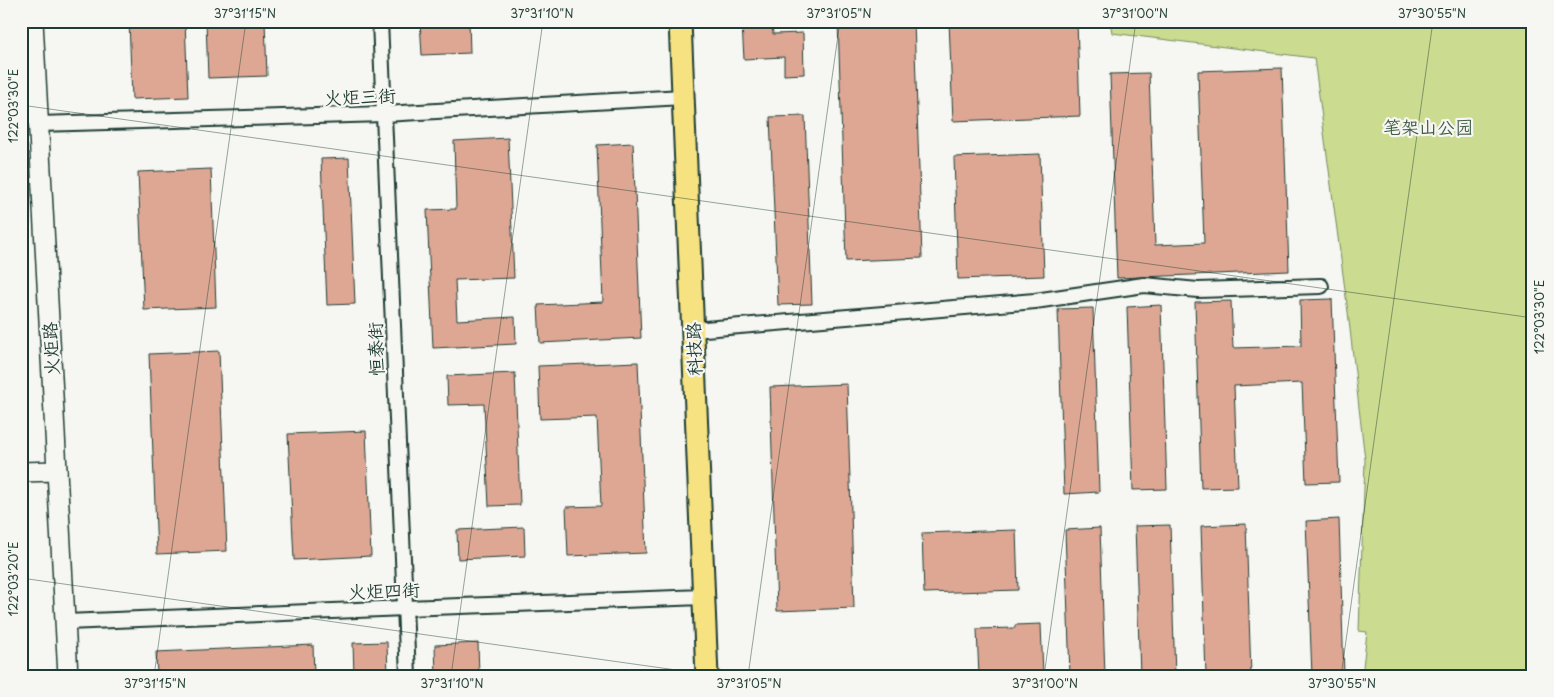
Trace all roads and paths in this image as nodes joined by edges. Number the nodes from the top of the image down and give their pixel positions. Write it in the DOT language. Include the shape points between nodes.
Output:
graph roads {
  1 [pos="33,21"];
  2 [pos="380,21"];
  3 [pos="680,21"];
  4 [pos="683,97"];
  5 [pos="384,114"];
  6 [pos="38,124"];
  7 [pos="1321,286"];
  8 [pos="693,330"];
  9 [pos="57,471"];
  10 [pos="21,472"];
  11 [pos="704,597"];
  12 [pos="405,608"];
  13 [pos="66,622"];
  14 [pos="68,676"];
  15 [pos="408,676"];
  16 [pos="707,676"];
  1 -- 6 [label="main road, 火炬路"];
  2 -- 5 [label="street, 恒泰街"];
  3 -- 4 [label="main road, 科技路"];
  4 -- 5 [label="street, 火炬三街"];
  4 -- 8 [label="main road, 科技路"];
  5 -- 6 [label="street, 火炬三街"];
  5 -- 12 [label="street, 恒泰街"];
  6 -- 9 [label="main road, 火炬路"];
  7 -- 8 [label="street" via="1198,290 1144,285 1035,301"];
  8 -- 11 [label="main road, 科技路"];
  9 -- 10 [label="main road"];
  9 -- 13 [label="main road, 火炬路"];
  11 -- 12 [label="street, 火炬四街"];
  11 -- 16 [label="main road, 科技路"];
  12 -- 13 [label="street, 火炬四街"];
  12 -- 15 [label="street, 恒泰街"];
  13 -- 14 [label="main road, 火炬路"];
}
